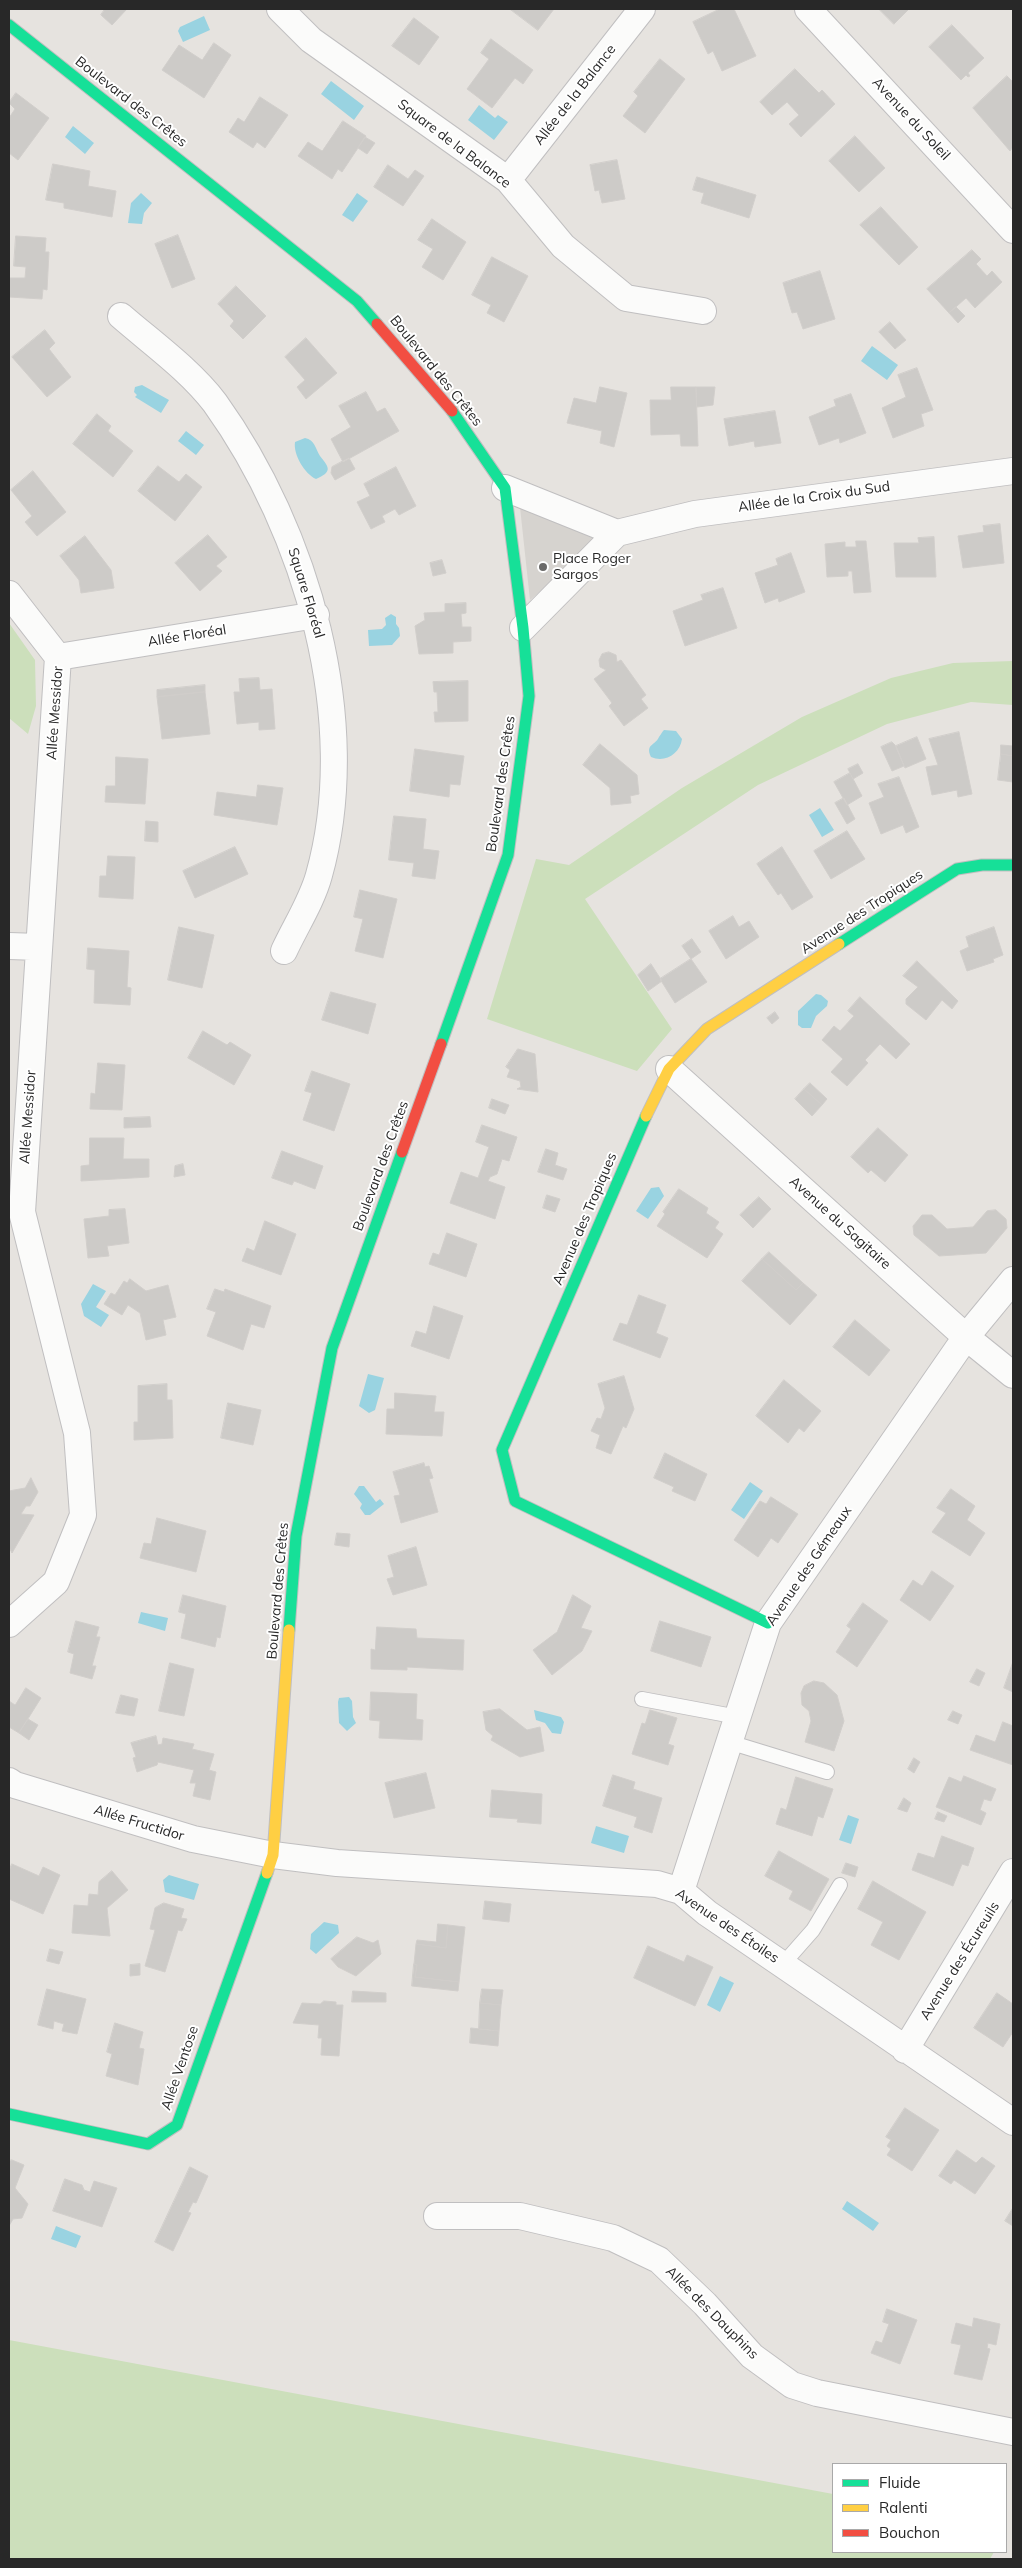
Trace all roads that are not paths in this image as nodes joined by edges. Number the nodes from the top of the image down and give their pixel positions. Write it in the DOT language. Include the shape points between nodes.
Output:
graph roads {
  1 [pos="280,9"];
  2 [pos="642,9"];
  3 [pos="808,9"];
  4 [pos="9,25"];
  5 [pos="508,180"];
  6 [pos="1013,230"];
  7 [pos="703,311"];
  8 [pos="121,316"];
  9 [pos="1013,471"];
  10 [pos="505,488"];
  11 [pos="617,533"];
  12 [pos="9,594"];
  13 [pos="316,615"];
  14 [pos="523,628"];
  15 [pos="58,657"];
  16 [pos="1013,865"];
  17 [pos="9,946"];
  18 [pos="39,947"];
  19 [pos="284,950"];
  20 [pos="670,1069"];
  21 [pos="15,1215"];
  22 [pos="1013,1280"];
  23 [pos="966,1337"];
  24 [pos="1013,1375"];
  25 [pos="768,1623"];
  26 [pos="9,1624"];
  27 [pos="642,1699"];
  28 [pos="738,1717"];
  29 [pos="730,1742"];
  30 [pos="827,1772"];
  31 [pos="9,1781"];
  32 [pos="273,1855"];
  33 [pos="1013,1872"];
  34 [pos="840,1885"];
  35 [pos="681,1891"];
  36 [pos="783,1964"];
  37 [pos="905,2050"];
  38 [pos="9,2114"];
  39 [pos="1013,2122"];
  40 [pos="437,2216"];
  41 [pos="1013,2432"];
  1 -- 5 [label="street, Square de la Balance" via="311,40"];
  2 -- 5 [label="street, Allée de la Balance"];
  3 -- 6 [label="street, Avenue du Soleil"];
  4 -- 10 [label="street, Boulevard des Crêtes" via="357,301 457,416"];
  5 -- 7 [label="street, Square de la Balance" via="563,246 626,298"];
  8 -- 13 [label="street, Square Floréal" via="184,370 214,402 257,472 291,544"];
  9 -- 11 [label="street, Allée de la Croix du Sud" via="695,514"];
  10 -- 11 [label="street"];
  10 -- 14 [label="street, Boulevard des Crêtes"];
  11 -- 14 [label="street"];
  12 -- 15 [label="street, Allée Messidor"];
  13 -- 15 [label="street, Allée Floréal"];
  13 -- 19 [label="street, Square Floréal" via="328,675 333,758 332,819 319,877"];
  14 -- 32 [label="street, Boulevard des Crêtes" via="529,696 508,855 332,1348 296,1536"];
  15 -- 18 [label="street, Allée Messidor"];
  16 -- 20 [label="street, Avenue des Tropiques" via="957,869 708,1029"];
  17 -- 18 [label="street"];
  18 -- 21 [label="street, Allée Messidor"];
  20 -- 23 [label="street, Avenue du Sagitaire"];
  20 -- 25 [label="street, Avenue des Tropiques" via="646,1117 502,1450 515,1501"];
  21 -- 26 [label="street, Allée Messidor" via="78,1433 83,1515 56,1582"];
  22 -- 23 [label="street, Avenue des Gémeaux"];
  23 -- 24 [label="street, Avenue du Sagitaire"];
  23 -- 25 [label="street, Avenue des Gémeaux"];
  25 -- 28 [label="street, Avenue des Gémeaux"];
  27 -- 28 [label="lane"];
  28 -- 29 [label="street, Avenue des Gémeaux"];
  29 -- 30 [label="lane"];
  29 -- 35 [label="street, Avenue des Gémeaux"];
  31 -- 32 [label="street, Allée Fructidor" via="193,1839"];
  32 -- 35 [label="street, Avenue des Étoiles" via="347,1864 657,1884"];
  32 -- 38 [label="street, Allée Ventose" via="176,2125 148,2144"];
  33 -- 37 [label="street, Avenue des Écureuils"];
  34 -- 36 [label="lane" via="813,1930"];
  35 -- 36 [label="street, Avenue des Étoiles" via="707,1913"];
  36 -- 37 [label="street, Avenue des Étoiles"];
  37 -- 39 [label="street, Avenue des Étoiles"];
  40 -- 41 [label="street, Allée des Dauphins" via="520,2216 613,2238 659,2260 752,2356 792,2385 827,2395"];
}
